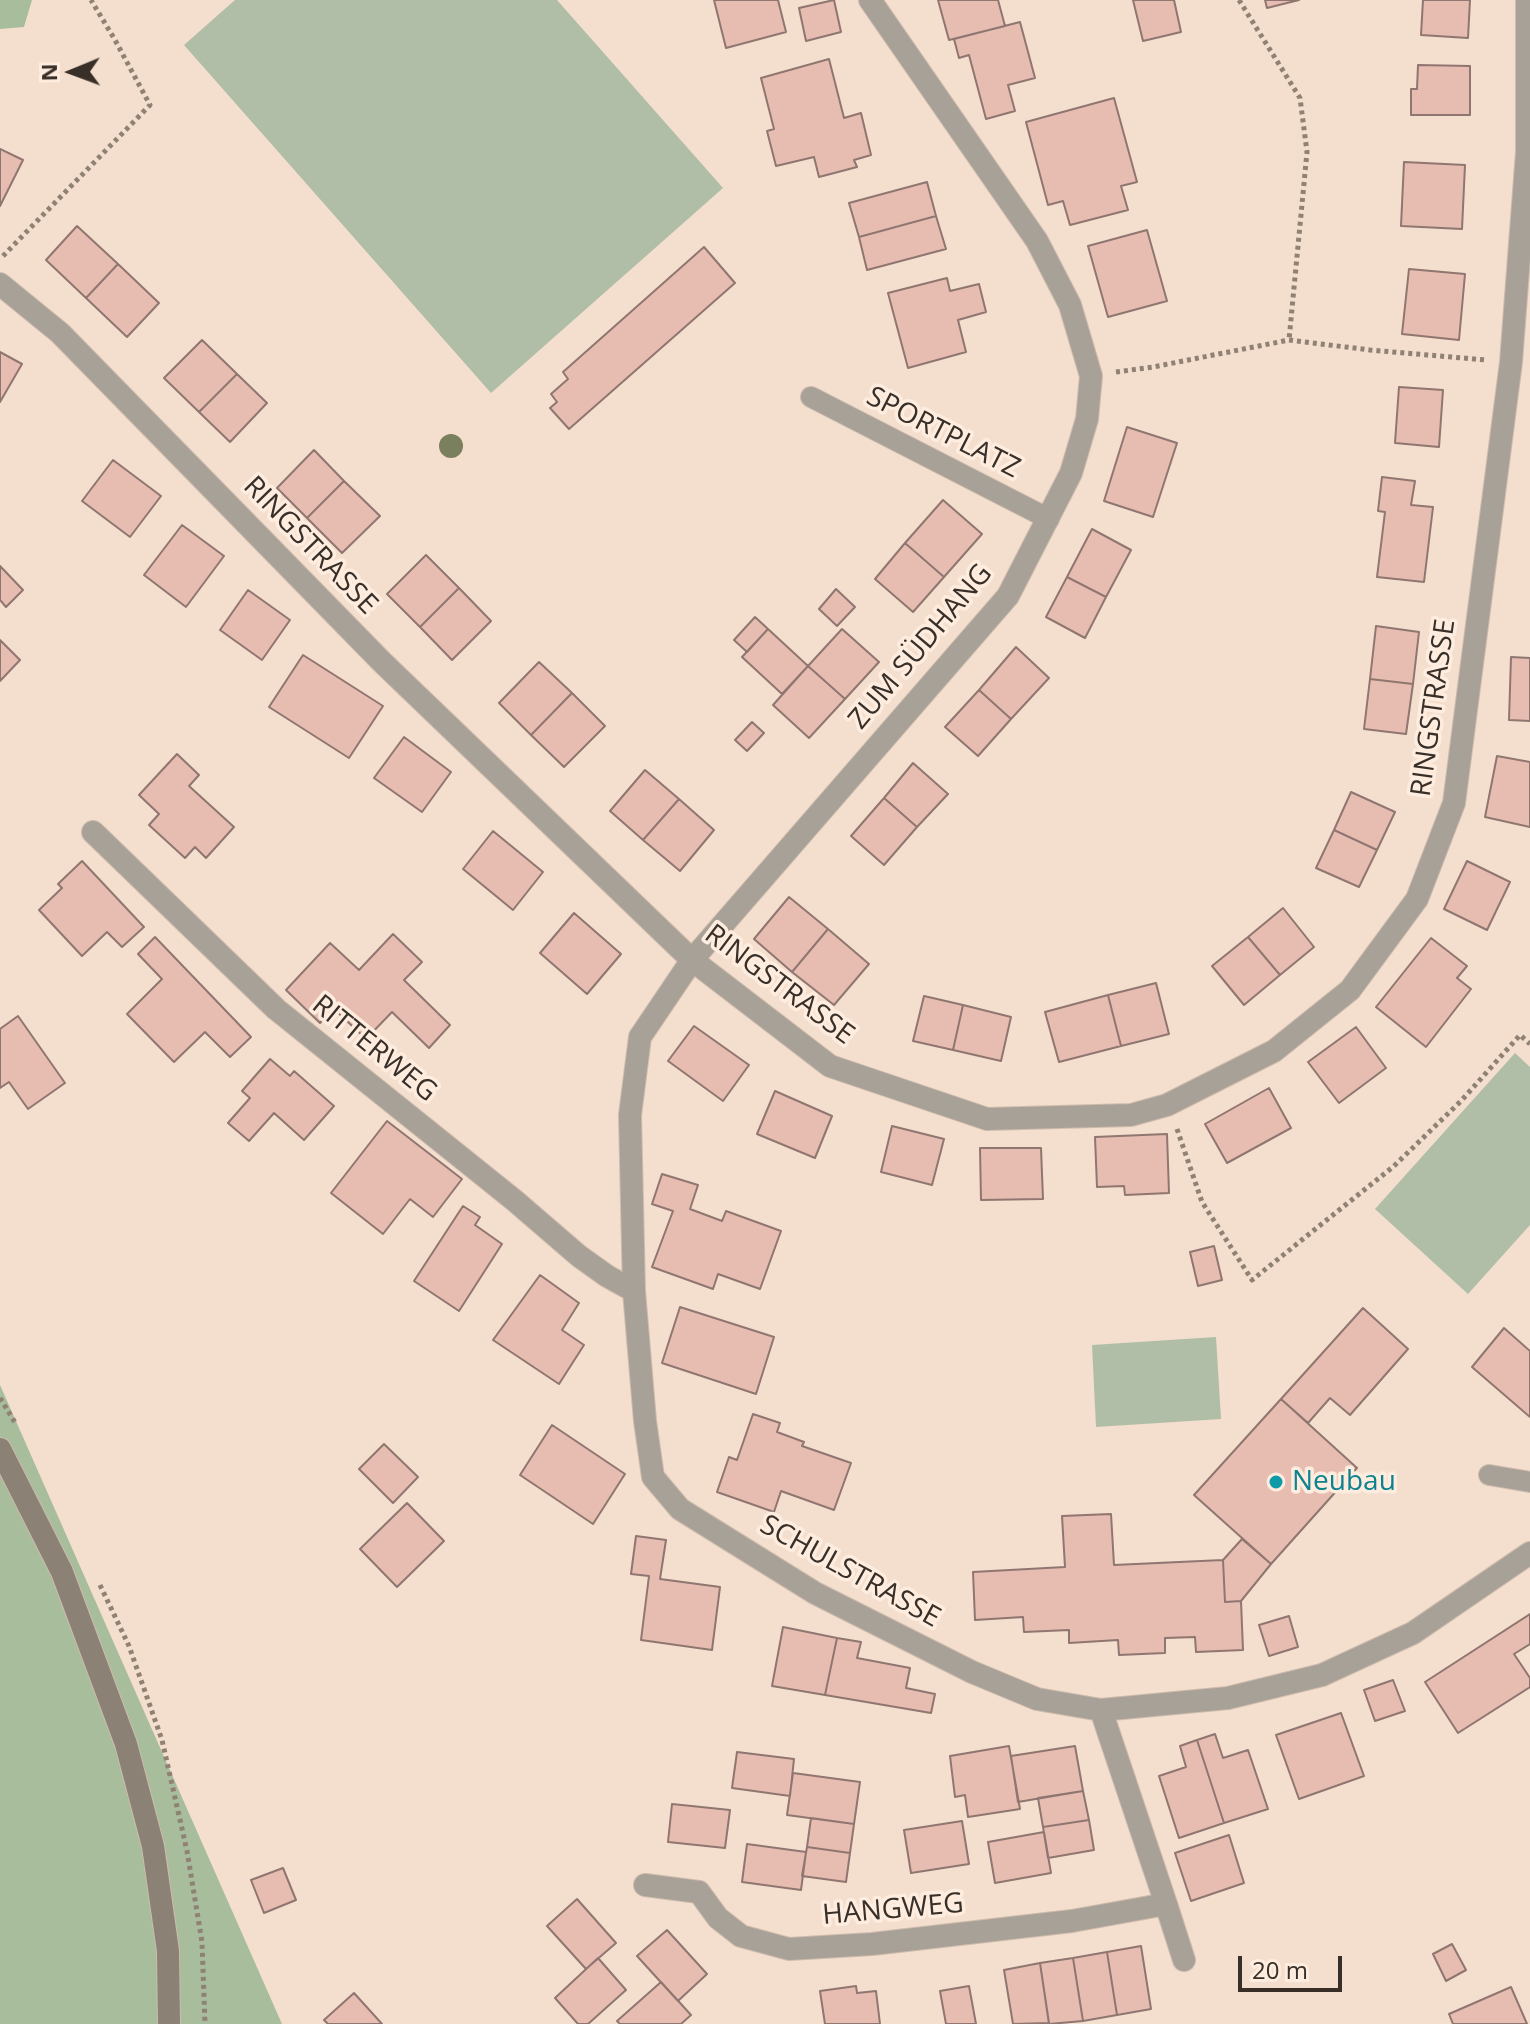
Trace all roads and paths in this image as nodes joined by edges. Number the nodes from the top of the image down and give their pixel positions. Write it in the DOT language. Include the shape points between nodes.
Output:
graph roads {
  1 [pos="91,0"];
  2 [pos="870,0"];
  3 [pos="1239,0"];
  4 [pos="1527,0"];
  5 [pos="0,259"];
  6 [pos="0,284"];
  7 [pos="1289,340"];
  8 [pos="1454,357"];
  9 [pos="1091,376"];
  10 [pos="811,397"];
  11 [pos="1049,519"];
  12 [pos="93,832"];
  13 [pos="692,960"];
  14 [pos="1530,1044"];
  15 [pos="1167,1105"];
  16 [pos="634,1291"];
  17 [pos="0,1449"];
  18 [pos="1489,1475"];
  19 [pos="1530,1482"];
  20 [pos="1530,1553"];
  21 [pos="1101,1710"];
  22 [pos="645,1885"];
  23 [pos="1166,1904"];
  24 [pos="1184,1960"];
  25 [pos="169,2024"];
  1 -- 5 [label="path" via="150,105"];
  2 -- 9 [label="street, ZUM SÜDHANG" via="1037,241 1070,305"];
  3 -- 7 [label="path" via="1300,98 1307,152"];
  4 -- 15 [label="street, RINGSTRASSE" via="1527,152 1511,362 1454,803 1417,899 1350,990 1274,1051"];
  6 -- 13 [label="street, RINGSTRASSE" via="60,333 382,662"];
  7 -- 8 [label="path"];
  7 -- 9 [label="path"];
  9 -- 11 [label="street, ZUM SÜDHANG" via="1087,419 1071,473"];
  10 -- 11 [label="lane, SPORTPLATZ"];
  11 -- 13 [label="street, ZUM SÜDHANG" via="1008,596"];
  12 -- 16 [label="street, RITTERWEG" via="276,1009 579,1256"];
  13 -- 15 [label="street, RINGSTRASSE" via="830,1066 987,1119 1131,1115"];
  13 -- 16 [label="street, SCHULSTRASSE" via="640,1037 630,1115"];
  14 -- 15 [label="path" via="1520,1035 1394,1166 1252,1280 1202,1202"];
  16 -- 21 [label="street, SCHULSTRASSE" via="653,1477 680,1509 815,1593 972,1672 1037,1699"];
  17 -- 25 [label="main road" via="62,1572 126,1744 153,1846 168,1951"];
  18 -- 19 [label="lane"];
  20 -- 21 [label="street, SCHULSTRASSE" via="1413,1633 1322,1675 1228,1698"];
  21 -- 23 [label="street"];
  22 -- 23 [label="street, HANGWEG" via="699,1892 718,1918 741,1936 789,1949 1072,1921"];
  23 -- 24 [label="street"];
}
